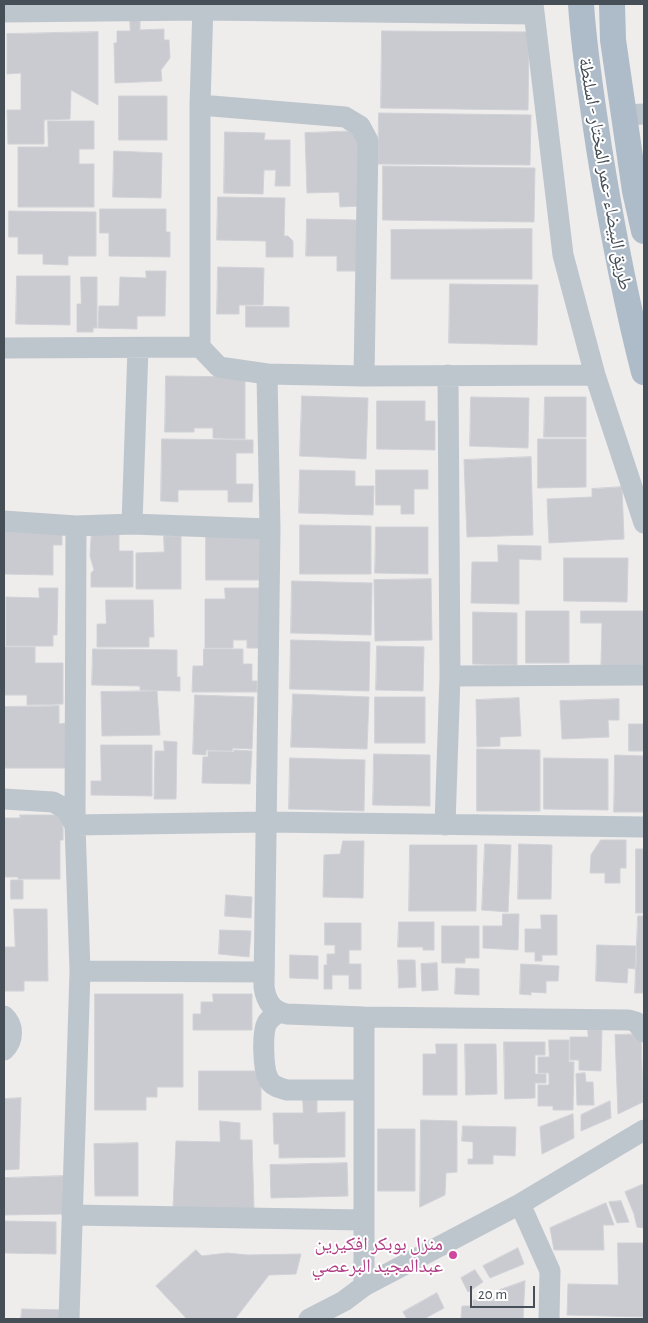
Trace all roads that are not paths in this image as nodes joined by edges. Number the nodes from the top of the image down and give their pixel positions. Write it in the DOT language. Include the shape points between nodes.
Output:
graph roads {
  1 [pos="580,4"];
  2 [pos="612,4"];
  3 [pos="203,7"];
  4 [pos="57,8"];
  5 [pos="393,8"];
  6 [pos="533,9"];
  7 [pos="4,12"];
  8 [pos="200,104"];
  9 [pos="634,114"];
  10 [pos="644,231"];
  11 [pos="200,347"];
  12 [pos="4,348"];
  13 [pos="138,348"];
  14 [pos="644,372"];
  15 [pos="267,374"];
  16 [pos="448,375"];
  17 [pos="595,375"];
  18 [pos="364,376"];
  19 [pos="4,521"];
  20 [pos="644,523"];
  21 [pos="132,524"];
  22 [pos="76,526"];
  23 [pos="270,529"];
  24 [pos="644,675"];
  25 [pos="450,676"];
  26 [pos="4,799"];
  27 [pos="267,822"];
  28 [pos="75,825"];
  29 [pos="445,825"];
  30 [pos="644,827"];
  31 [pos="80,971"];
  32 [pos="264,972"];
  33 [pos="279,1012"];
  34 [pos="4,1016"];
  35 [pos="364,1017"];
  36 [pos="644,1032"];
  37 [pos="4,1050"];
  38 [pos="364,1090"];
  39 [pos="644,1130"];
  40 [pos="520,1204"];
  41 [pos="72,1215"];
  42 [pos="364,1220"];
  43 [pos="364,1286"];
  44 [pos="69,1319"];
  45 [pos="309,1319"];
  46 [pos="549,1319"];
  1 -- 14 [label="main road, طريق البيضاء -عمر المختار - اسلنطة" via="584,52 608,204"];
  2 -- 9 [label="main road, طريق البيضاء -عمر المختار - اسلنطة" via="613,40"];
  3 -- 4 [label="street"];
  3 -- 5 [label="street"];
  3 -- 8 [label="street"];
  4 -- 7 [label="street"];
  5 -- 6 [label="street"];
  6 -- 17 [label="street" via="563,255"];
  8 -- 11 [label="street"];
  8 -- 18 [label="street" via="345,117 360,126 368,141"];
  9 -- 10 [label="main road, طريق البيضاء -عمر المختار - اسلنطة" via="635,191"];
  11 -- 13 [label="street"];
  11 -- 15 [label="street" via="219,367"];
  12 -- 13 [label="street"];
  13 -- 21 [label="street"];
  15 -- 18 [label="street"];
  15 -- 23 [label="street"];
  16 -- 17 [label="street"];
  16 -- 18 [label="street"];
  16 -- 25 [label="street"];
  17 -- 20 [label="street"];
  19 -- 22 [label="street"];
  21 -- 22 [label="street"];
  21 -- 23 [label="street"];
  22 -- 28 [label="street"];
  23 -- 27 [label="street"];
  24 -- 25 [label="street"];
  25 -- 29 [label="street"];
  26 -- 28 [label="street" via="53,802 66,809"];
  27 -- 28 [label="street"];
  27 -- 29 [label="street"];
  27 -- 32 [label="street"];
  28 -- 31 [label="street"];
  29 -- 30 [label="street"];
  31 -- 32 [label="street"];
  31 -- 41 [label="street"];
  32 -- 33 [label="street" via="265,994"];
  33 -- 35 [label="street"];
  33 -- 38 [label="street" via="267,1023 265,1030 266,1071 272,1084 287,1090"];
  34 -- 37 [label="street" via="12,1033"];
  35 -- 36 [label="street" via="629,1020 636,1022"];
  35 -- 38 [label="street"];
  38 -- 42 [label="street"];
  39 -- 40 [label="street"];
  40 -- 43 [label="street"];
  40 -- 46 [label="street" via="550,1271"];
  41 -- 42 [label="street"];
  41 -- 44 [label="street"];
  42 -- 43 [label="street"];
  43 -- 45 [label="street"];
}
